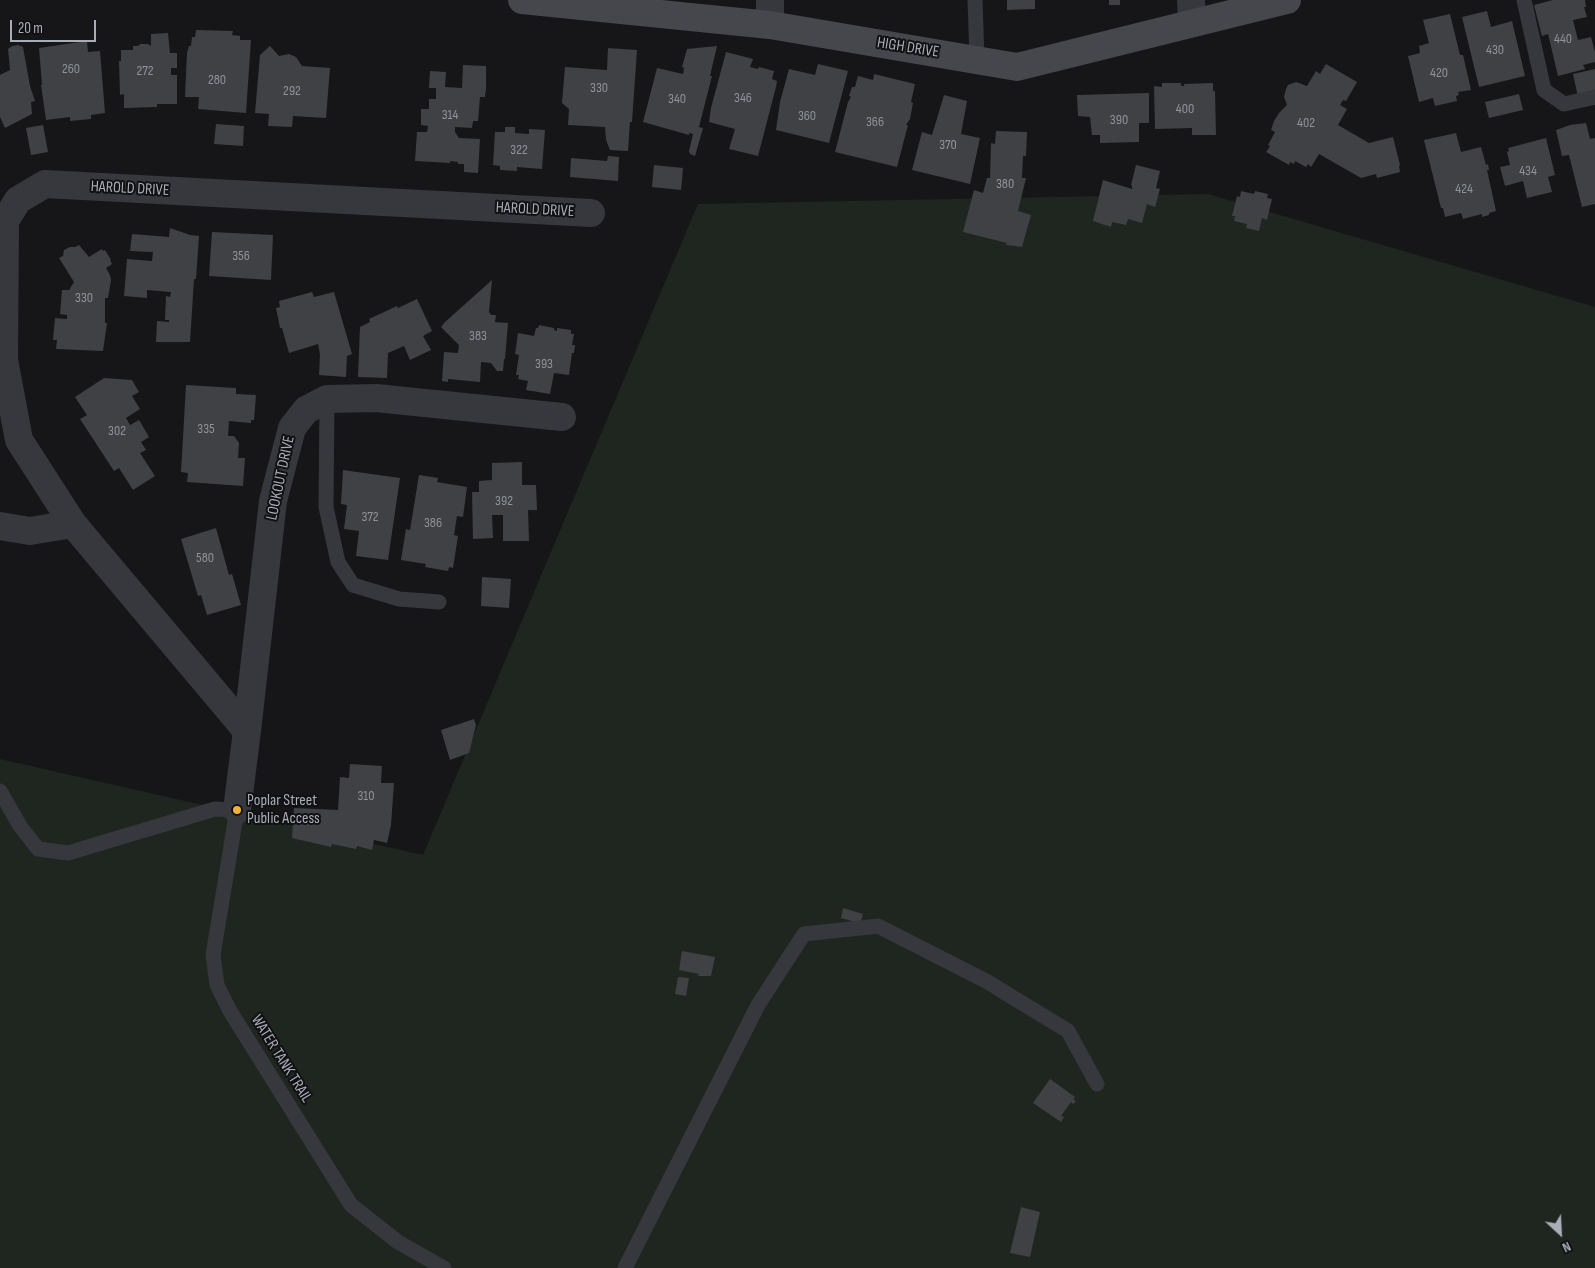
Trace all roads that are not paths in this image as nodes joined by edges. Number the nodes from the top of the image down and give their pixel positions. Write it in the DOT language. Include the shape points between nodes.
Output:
graph roads {
  1 [pos="975,0"];
  2 [pos="1287,0"];
  3 [pos="1524,0"];
  4 [pos="540,1"];
  5 [pos="1191,12"];
  6 [pos="770,13"];
  7 [pos="977,59"];
  8 [pos="1595,98"];
  9 [pos="591,213"];
  10 [pos="327,399"];
  11 [pos="562,417"];
  12 [pos="73,524"];
  13 [pos="0,526"];
  14 [pos="439,602"];
  15 [pos="247,731"];
  16 [pos="0,792"];
  17 [pos="237,810"];
  18 [pos="1097,1084"];
  19 [pos="444,1268"];
  20 [pos="625,1268"];
  1 -- 7 [label="lane"];
  2 -- 5 [label="street, HIGH DRIVE"];
  3 -- 8 [label="lane" via="1544,90 1564,104"];
  4 -- 6 [label="street, HIGH DRIVE"];
  5 -- 7 [label="street, HIGH DRIVE" via="1017,67"];
  6 -- 7 [label="street, HIGH DRIVE"];
  9 -- 12 [label="street, HAROLD DRIVE" via="46,184 18,200 5,221 4,360 19,440"];
  10 -- 11 [label="street, LOOKOUT DRIVE" via="376,398"];
  10 -- 14 [label="lane" via="326,508 338,562 353,585 400,599"];
  10 -- 15 [label="street, LOOKOUT DRIVE" via="306,410 292,428 273,501"];
  12 -- 13 [label="street" via="30,530"];
  12 -- 15 [label="street, HAROLD DRIVE"];
  15 -- 17 [label="street, LOOKOUT DRIVE"];
  16 -- 17 [label="lane" via="38,850 68,853 215,809"];
  17 -- 19 [label="lane, WATER TANK TRAIL" via="213,955 217,985 351,1205 398,1242"];
  18 -- 20 [label="lane" via="1068,1031 986,982 878,926 804,934 758,1005"];
}
